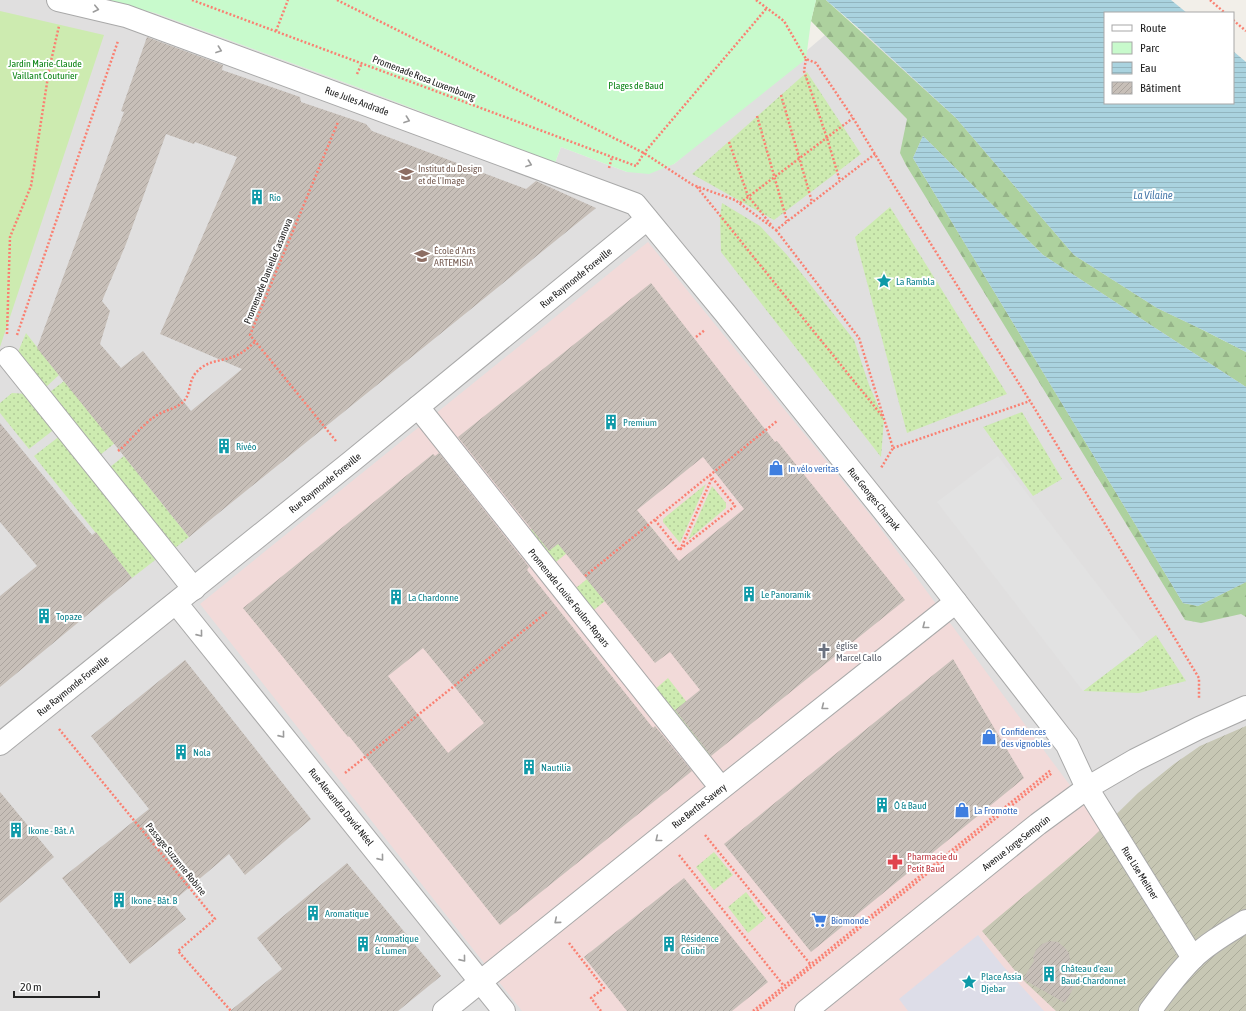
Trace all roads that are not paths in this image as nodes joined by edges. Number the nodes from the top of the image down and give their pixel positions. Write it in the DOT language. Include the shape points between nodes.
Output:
graph roads {
  1 [pos="61,1"];
  2 [pos="647,219"];
  3 [pos="9,358"];
  4 [pos="418,407"];
  5 [pos="194,589"];
  6 [pos="956,602"];
  7 [pos="176,603"];
  8 [pos="1246,707"];
  9 [pos="0,744"];
  10 [pos="721,788"];
  11 [pos="1087,788"];
  12 [pos="1246,921"];
  13 [pos="1193,958"];
  14 [pos="482,982"];
  15 [pos="444,1011"];
  16 [pos="504,1011"];
  17 [pos="806,1011"];
  18 [pos="1150,1011"];
  1 -- 2 [label="street, Rue Jules Andrade, one-way" via="126,16 635,204"];
  2 -- 4 [label="street, Rue Raymonde Foreville"];
  2 -- 6 [label="street, Rue Georges Charpak"];
  3 -- 5 [label="street"];
  4 -- 5 [label="street, Rue Raymonde Foreville"];
  4 -- 10 [label="street, Promenade Louise Foulon-Ropars"];
  5 -- 7 [label="street, Rue Raymonde Foreville"];
  6 -- 10 [label="street, Rue Berthe Savery, one-way"];
  6 -- 11 [label="street, Rue Georges Charpak" via="1069,751"];
  7 -- 9 [label="street, Rue Raymonde Foreville"];
  7 -- 14 [label="street, Rue Alexandra David-Néel, one-way"];
  8 -- 11 [label="street, Avenue Jorge Semprún" via="1135,760"];
  10 -- 14 [label="street, Rue Berthe Savery, one-way"];
  11 -- 13 [label="street, Rue Lise Meitner"];
  11 -- 17 [label="street, Avenue Jorge Semprún" via="1032,829"];
  12 -- 13 [label="street"];
  13 -- 18 [label="street"];
  14 -- 15 [label="street, Rue Berthe Savery"];
  14 -- 16 [label="street, Rue Alexandra David-Néel"];
}
